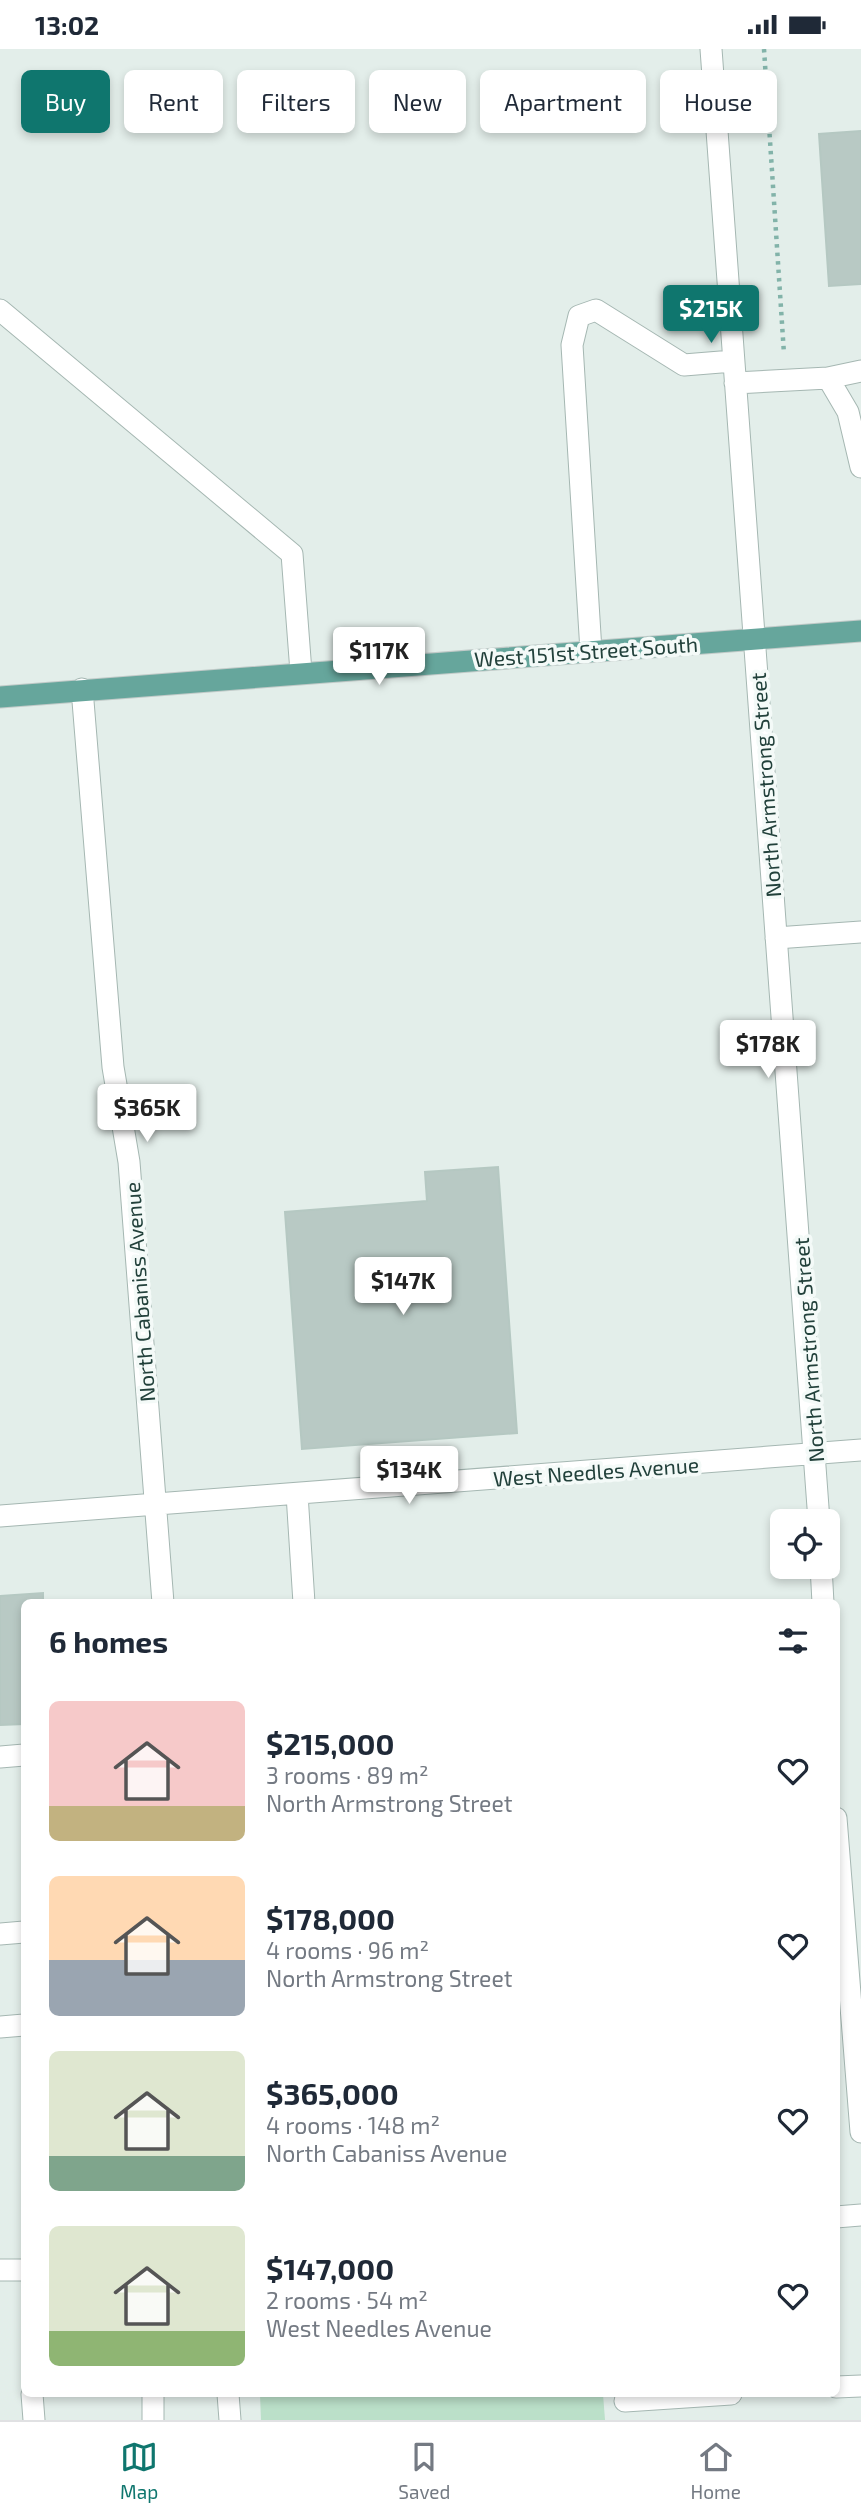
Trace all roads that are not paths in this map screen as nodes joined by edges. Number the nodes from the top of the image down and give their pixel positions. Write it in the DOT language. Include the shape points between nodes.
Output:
graph roads {
  1 [pos="711,49"];
  2 [pos="0,310"];
  3 [pos="733,361"];
  4 [pos="861,371"];
  5 [pos="828,377"];
  6 [pos="735,383"];
  7 [pos="861,467"];
  8 [pos="861,631"];
  9 [pos="754,638"];
  10 [pos="591,651"];
  11 [pos="301,672"];
  12 [pos="82,689"];
  13 [pos="0,697"];
  14 [pos="861,932"];
  15 [pos="776,938"];
  16 [pos="861,1450"];
  17 [pos="816,1454"];
  18 [pos="297,1494"];
  19 [pos="156,1505"];
  20 [pos="818,1509"];
  21 [pos="0,1516"];
  22 [pos="822,1579"];
  23 [pos="163,1599"];
  24 [pos="304,1599"];
  25 [pos="823,1599"];
  26 [pos="21,1755"];
  27 [pos="0,1757"];
  28 [pos="840,1862"];
  29 [pos="21,1933"];
  30 [pos="0,1934"];
  31 [pos="848,1951"];
  32 [pos="21,2025"];
  33 [pos="0,2027"];
  34 [pos="861,2132"];
  35 [pos="861,2215"];
  36 [pos="840,2217"];
  37 [pos="0,2270"];
  38 [pos="21,2270"];
  39 [pos="861,2386"];
  40 [pos="840,2387"];
  41 [pos="32,2397"];
  42 [pos="153,2397"];
  43 [pos="228,2397"];
  44 [pos="703,2397"];
  45 [pos="626,2405"];
  46 [pos="34,2420"];
  47 [pos="153,2420"];
  48 [pos="230,2420"];
  1 -- 3 [label="street, North Armstrong Street"];
  2 -- 11 [label="street" via="292,554"];
  3 -- 6 [label="street, North Armstrong Street"];
  3 -- 10 [label="street" via="684,365 596,310 579,316 572,345"];
  4 -- 5 [label="street"];
  5 -- 6 [label="street"];
  5 -- 7 [label="street" via="848,412"];
  6 -- 9 [label="street, North Armstrong Street"];
  8 -- 9 [label="main road, West 151st Street South"];
  9 -- 10 [label="main road, West 151st Street South"];
  9 -- 15 [label="street, North Armstrong Street"];
  10 -- 11 [label="main road, West 151st Street South"];
  11 -- 12 [label="main road, West 151st Street South"];
  12 -- 13 [label="main road, West 151st Street South"];
  12 -- 19 [label="street, North Cabaniss Avenue" via="113,1066 129,1162"];
  14 -- 15 [label="street"];
  15 -- 17 [label="street, North Armstrong Street"];
  16 -- 17 [label="street, West Needles Avenue"];
  17 -- 18 [label="street, West Needles Avenue"];
  17 -- 20 [label="street, North Armstrong Street"];
  18 -- 19 [label="street, West Needles Avenue"];
  18 -- 24 [label="street"];
  19 -- 21 [label="street, West Needles Avenue"];
  19 -- 23 [label="street, North Cabaniss Avenue"];
  22 -- 25 [label="street"];
  26 -- 27 [label="street"];
  28 -- 31 [label="street"];
  29 -- 30 [label="street"];
  31 -- 34 [label="street"];
  32 -- 33 [label="street"];
  35 -- 36 [label="street"];
  37 -- 38 [label="street"];
  39 -- 40 [label="street"];
  41 -- 46 [label="street"];
  42 -- 47 [label="street"];
  43 -- 48 [label="street"];
  44 -- 45 [label="street"];
}
